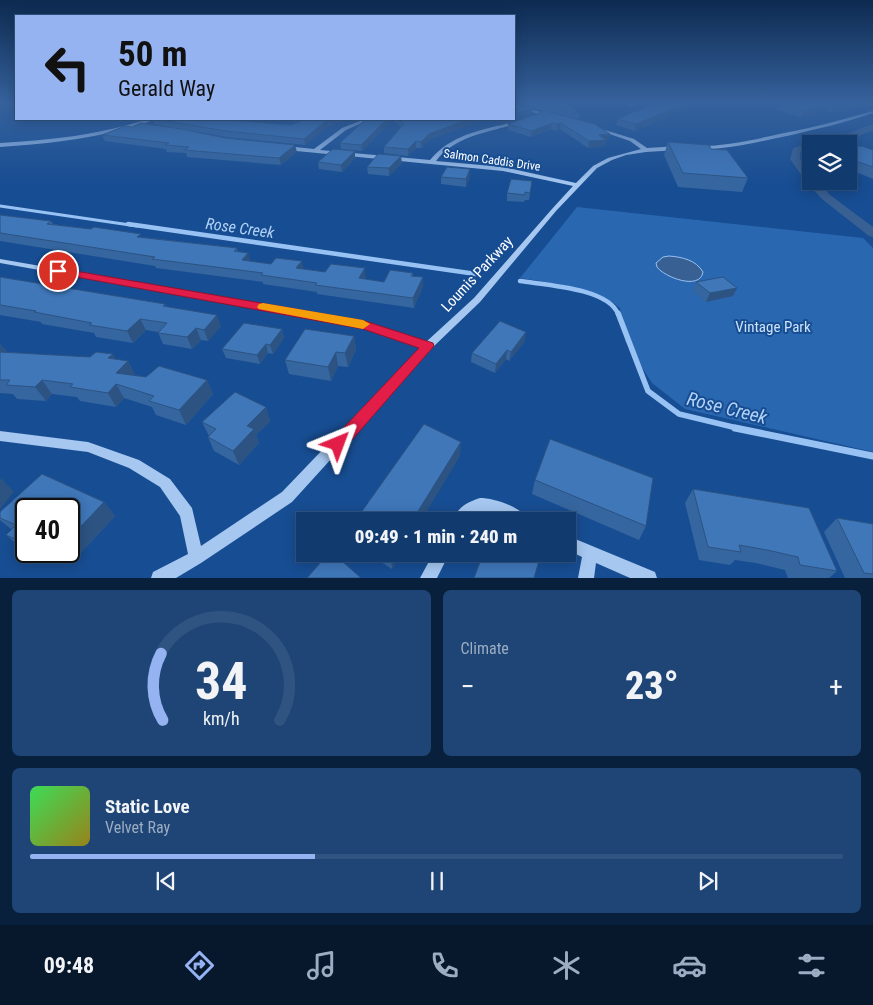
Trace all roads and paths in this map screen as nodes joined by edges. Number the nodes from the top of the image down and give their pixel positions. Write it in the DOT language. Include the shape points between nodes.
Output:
graph roads {
  1 [pos="114,130"];
  2 [pos="343,130"];
  3 [pos="492,130"];
  4 [pos="602,130"];
  5 [pos="808,130"];
  6 [pos="0,145"];
  7 [pos="274,147"];
  8 [pos="688,148"];
  9 [pos="696,148"];
  10 [pos="316,150"];
  11 [pos="646,150"];
  12 [pos="432,162"];
  13 [pos="577,185"];
  14 [pos="0,261"];
  15 [pos="428,346"];
  16 [pos="0,436"];
  17 [pos="464,512"];
  18 [pos="508,512"];
  19 [pos="576,546"];
  20 [pos="590,552"];
  21 [pos="196,558"];
  22 [pos="437,562"];
  23 [pos="159,578"];
  24 [pos="428,578"];
  25 [pos="586,578"];
  26 [pos="649,578"];
  1 -- 6 [label="street" via="54,141"];
  2 -- 10 [label="street"];
  3 -- 12 [label="street" via="444,147"];
  4 -- 11 [label="street" via="632,140"];
  5 -- 9 [label="street" via="723,148"];
  7 -- 10 [label="street, Salmon Caddis Drive"];
  8 -- 11 [label="street, Loumis Parkway"];
  10 -- 12 [label="street, Salmon Caddis Drive"];
  11 -- 13 [label="street, Loumis Parkway" via="610,159 595,167"];
  12 -- 13 [label="street, Salmon Caddis Drive" via="503,169"];
  13 -- 15 [label="street, Loumis Parkway" via="477,300"];
  14 -- 15 [label="street" via="365,325"];
  15 -- 21 [label="street, Loumis Parkway" via="287,497"];
  16 -- 21 [label="street" via="88,448 134,464 164,483 187,512"];
  17 -- 18 [label="street" via="481,504"];
  19 -- 20 [label="street"];
  20 -- 25 [label="street"];
  20 -- 26 [label="street"];
  21 -- 23 [label="street, Loumis Parkway"];
  22 -- 24 [label="street"];
}
